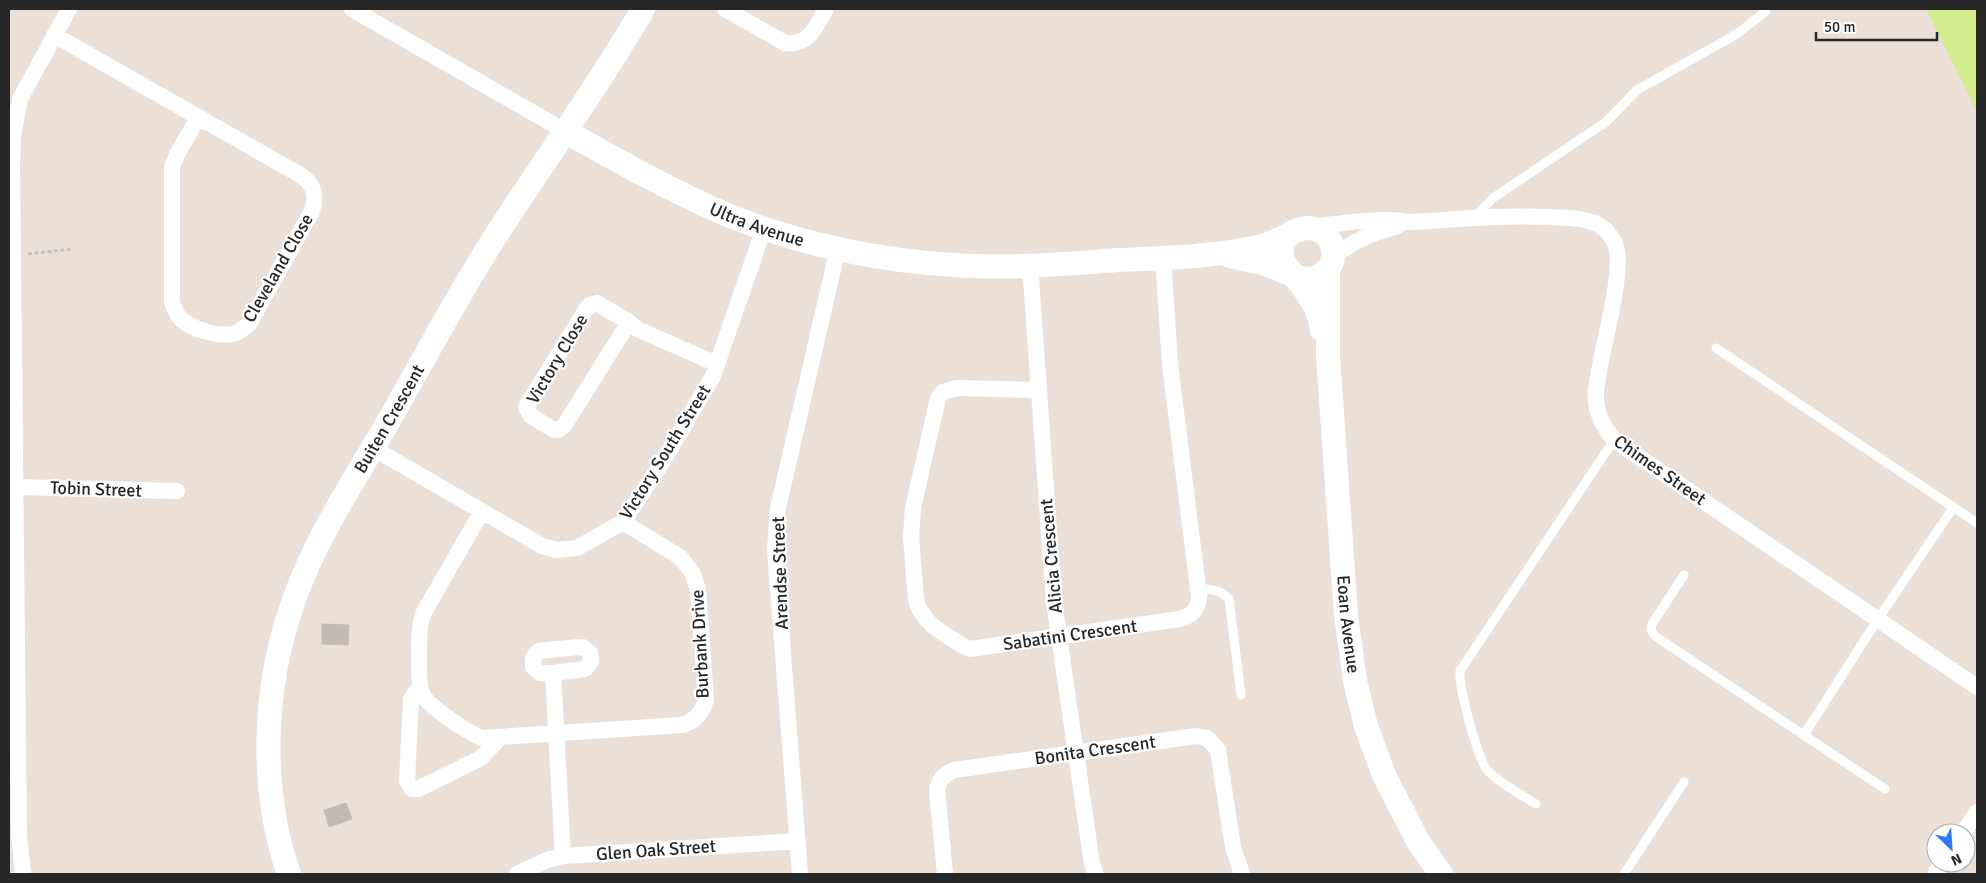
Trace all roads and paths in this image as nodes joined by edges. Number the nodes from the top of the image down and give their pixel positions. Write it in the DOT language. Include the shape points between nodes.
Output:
graph roads {
  1 [pos="70,9"];
  2 [pos="352,9"];
  3 [pos="643,9"];
  4 [pos="725,9"];
  5 [pos="826,9"];
  6 [pos="1766,11"];
  7 [pos="54,35"];
  8 [pos="198,118"];
  9 [pos="565,131"];
  10 [pos="1474,217"];
  11 [pos="1409,222"];
  12 [pos="764,228"];
  13 [pos="1299,231"];
  14 [pos="838,248"];
  15 [pos="72,250"];
  16 [pos="1211,254"];
  17 [pos="13,255"];
  18 [pos="1163,258"];
  19 [pos="1331,263"];
  20 [pos="1030,265"];
  21 [pos="1294,276"];
  22 [pos="629,322"];
  23 [pos="1716,348"];
  24 [pos="1328,356"];
  25 [pos="717,364"];
  26 [pos="1039,390"];
  27 [pos="1614,440"];
  28 [pos="373,448"];
  29 [pos="15,487"];
  30 [pos="177,491"];
  31 [pos="1954,508"];
  32 [pos="482,511"];
  33 [pos="623,522"];
  34 [pos="1977,523"];
  35 [pos="1684,575"];
  36 [pos="1198,588"];
  37 [pos="1878,619"];
  38 [pos="1058,637"];
  39 [pos="553,673"];
  40 [pos="420,686"];
  41 [pos="1977,687"];
  42 [pos="1241,695"];
  43 [pos="556,733"];
  44 [pos="1804,735"];
  45 [pos="501,737"];
  46 [pos="1075,753"];
  47 [pos="1684,782"];
  48 [pos="1885,789"];
  49 [pos="1536,804"];
  50 [pos="1977,812"];
  51 [pos="1970,823"];
  52 [pos="798,841"];
  53 [pos="564,856"];
  54 [pos="23,874"];
  55 [pos="289,874"];
  56 [pos="518,874"];
  57 [pos="800,874"];
  58 [pos="945,874"];
  59 [pos="1096,874"];
  60 [pos="1242,874"];
  61 [pos="1441,874"];
  62 [pos="1624,874"];
  1 -- 7 [label="street"];
  2 -- 9 [label="street, Ultra Avenue"];
  3 -- 9 [label="street, Buiten Crescent"];
  4 -- 5 [label="street" via="791,44 802,42 810,35"];
  6 -- 10 [label="lane" via="1737,34 1637,90 1606,122 1493,198"];
  7 -- 8 [label="street, Cleveland Close"];
  7 -- 17 [label="street" via="20,99 16,116 12,167"];
  8 -- 8 [label="street, Cleveland Close" via="302,176 311,185 315,198 312,211 249,324 226,335 187,323 176,312 172,302 172,166"];
  9 -- 12 [label="street, Ultra Avenue" via="664,185"];
  9 -- 28 [label="street, Buiten Crescent" via="493,239"];
  10 -- 11 [label="street, Chimes Street"];
  10 -- 27 [label="street, Chimes Street" via="1576,218 1597,224 1614,242 1618,254 1617,268 1595,396 1598,416"];
  11 -- 13 [label="street, Chimes Street" via="1368,220"];
  11 -- 19 [label="street, Chimes Street" via="1370,233 1346,247"];
  12 -- 14 [label="street, Ultra Avenue"];
  12 -- 25 [label="street, Victory South Street"];
  13 -- 16 [label="street, Ultra Avenue" via="1265,245"];
  13 -- 19 [label="street" via="1319,230 1328,236 1333,245"];
  13 -- 21 [label="street" via="1283,244 1285,266"];
  14 -- 20 [label="street, Ultra Avenue" via="932,264"];
  14 -- 52 [label="street, Arendse Street" via="778,508 776,532"];
  15 -- 17 [label="path"];
  16 -- 18 [label="street, Ultra Avenue"];
  16 -- 21 [label="street, Ultra Avenue" via="1241,257"];
  17 -- 29 [label="street"];
  18 -- 20 [label="street, Ultra Avenue"];
  18 -- 36 [label="street, Sabatini Crescent" via="1170,364"];
  19 -- 21 [label="street" via="1319,276 1308,279"];
  19 -- 24 [label="street, Eoan Avenue"];
  20 -- 26 [label="street, Alicia Crescent"];
  21 -- 24 [label="street, Eoan Avenue" via="1315,306"];
  22 -- 22 [label="street, Victory Close" via="562,428 551,429 528,414 528,403 590,305 600,304"];
  22 -- 25 [label="street, Victory Close" via="637,329"];
  23 -- 31 [label="lane"];
  24 -- 61 [label="street, Eoan Avenue" via="1346,615 1355,680 1366,726 1384,775 1419,843"];
  25 -- 33 [label="street, Victory South Street" via="660,466"];
  26 -- 38 [label="street, Alicia Crescent"];
  26 -- 38 [label="street, Sabatini Crescent" via="957,388 944,392 938,398 913,508 912,549 920,612 928,622 963,646 970,649"];
  27 -- 37 [label="street, Chimes Street"];
  27 -- 49 [label="lane" via="1460,671 1467,710 1483,762 1489,771"];
  28 -- 32 [label="street, Victory South Street"];
  28 -- 55 [label="street, Buiten Crescent" via="325,531 301,581 274,678 269,740 272,800"];
  29 -- 30 [label="street, Tobin Street"];
  29 -- 54 [label="street" via="18,836"];
  31 -- 34 [label="lane"];
  31 -- 37 [label="lane"];
  32 -- 33 [label="street, Victory South Street" via="542,546 556,550 577,548"];
  32 -- 40 [label="street" via="421,619"];
  33 -- 43 [label="street, Burbank Drive" via="680,557 692,572 698,589 706,699 698,716 682,725"];
  35 -- 44 [label="lane" via="1652,624 1655,636"];
  36 -- 38 [label="street, Sabatini Crescent" via="1197,607 1185,618"];
  36 -- 42 [label="lane" via="1219,591 1228,599"];
  37 -- 41 [label="street, Chimes Street"];
  37 -- 44 [label="lane"];
  38 -- 46 [label="street, Alicia Crescent"];
  39 -- 43 [label="street"];
  40 -- 45 [label="street, Burbank Drive" via="429,703 474,735"];
  40 -- 45 [label="street" via="411,699 407,781 412,789 481,758"];
  43 -- 45 [label="street, Burbank Drive"];
  43 -- 53 [label="street"];
  44 -- 48 [label="lane"];
  46 -- 58 [label="street, Bonita Crescent" via="954,770 944,775 938,781 937,790"];
  46 -- 59 [label="street, Alicia Crescent"];
  46 -- 60 [label="street, Bonita Crescent" via="1196,736 1207,738 1218,750 1233,847"];
  47 -- 62 [label="lane"];
  50 -- 51 [label="street"];
  52 -- 53 [label="street, Glen Oak Street"];
  52 -- 57 [label="street, Arendse Street"];
  53 -- 56 [label="street, Glen Oak Street"];
}
